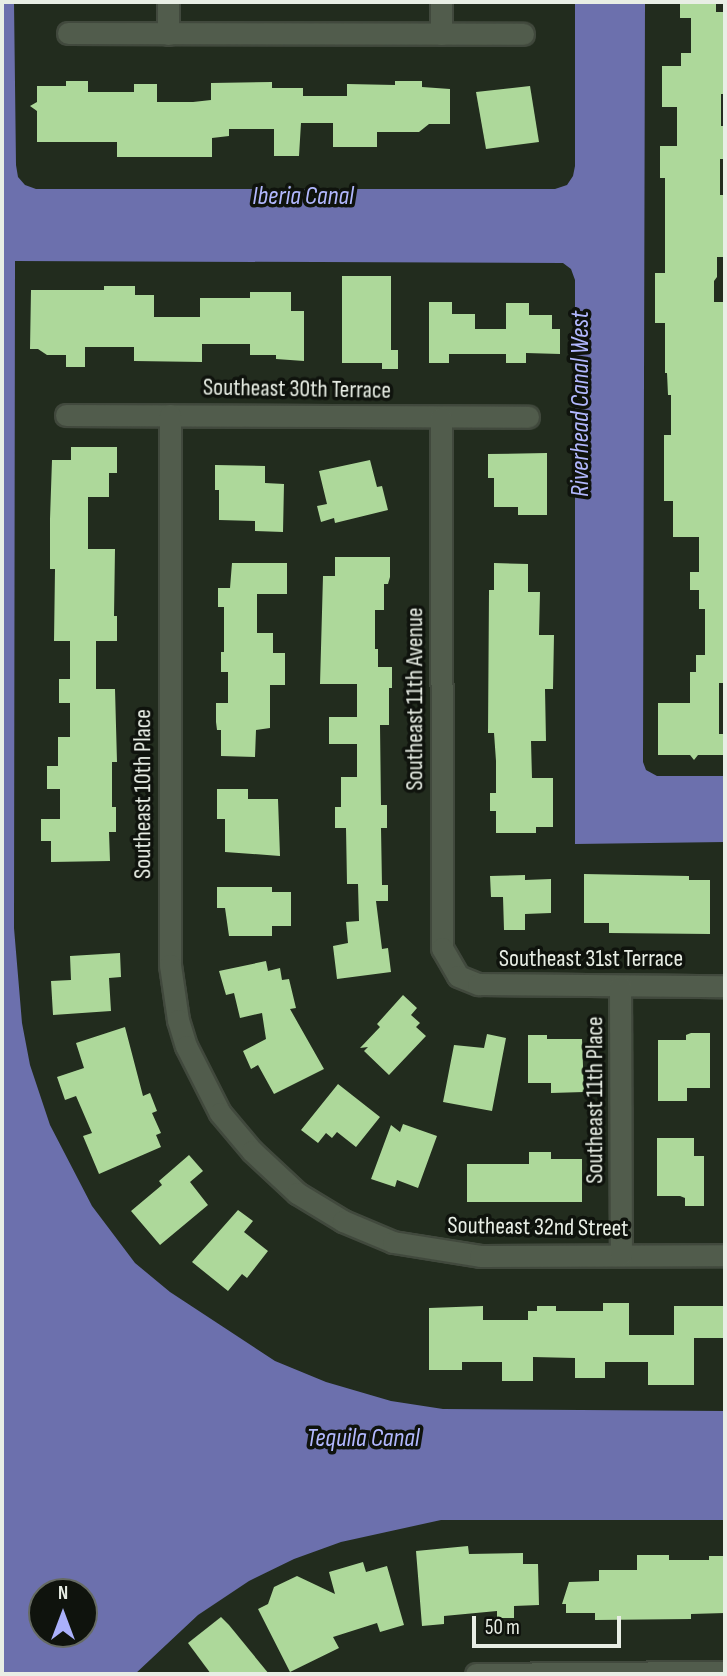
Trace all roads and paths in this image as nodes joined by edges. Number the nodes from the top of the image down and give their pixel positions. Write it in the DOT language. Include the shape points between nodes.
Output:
graph roads {
  1 [pos="168,2"];
  2 [pos="441,2"];
  3 [pos="68,33"];
  4 [pos="168,34"];
  5 [pos="441,34"];
  6 [pos="523,34"];
  7 [pos="65,415"];
  8 [pos="170,415"];
  9 [pos="528,417"];
  10 [pos="441,418"];
  11 [pos="458,976"];
  12 [pos="620,986"];
  13 [pos="725,986"];
  14 [pos="252,1152"];
  15 [pos="621,1255"];
  16 [pos="725,1255"];
  17 [pos="725,1672"];
  18 [pos="659,1673"];
  19 [pos="476,1674"];
  1 -- 4 [label="street"];
  2 -- 5 [label="street"];
  3 -- 4 [label="street"];
  4 -- 5 [label="street"];
  5 -- 6 [label="street"];
  7 -- 8 [label="street, Southeast 30th Terrace"];
  8 -- 10 [label="street, Southeast 30th Terrace"];
  8 -- 14 [label="street, Southeast 10th Place" via="171,979 178,1020 196,1069 220,1113"];
  9 -- 10 [label="street, Southeast 30th Terrace"];
  10 -- 11 [label="street, Southeast 11th Avenue" via="442,948"];
  11 -- 12 [label="street, Southeast 31st Terrace" via="478,984"];
  12 -- 13 [label="street, Southeast 31st Terrace"];
  12 -- 15 [label="street, Southeast 11th Place"];
  14 -- 15 [label="street, Southeast 32nd Street" via="297,1193 343,1221 393,1242 480,1256"];
  15 -- 16 [label="street, Southeast 32nd Street"];
  17 -- 18 [label="street"];
  18 -- 19 [label="street"];
}
